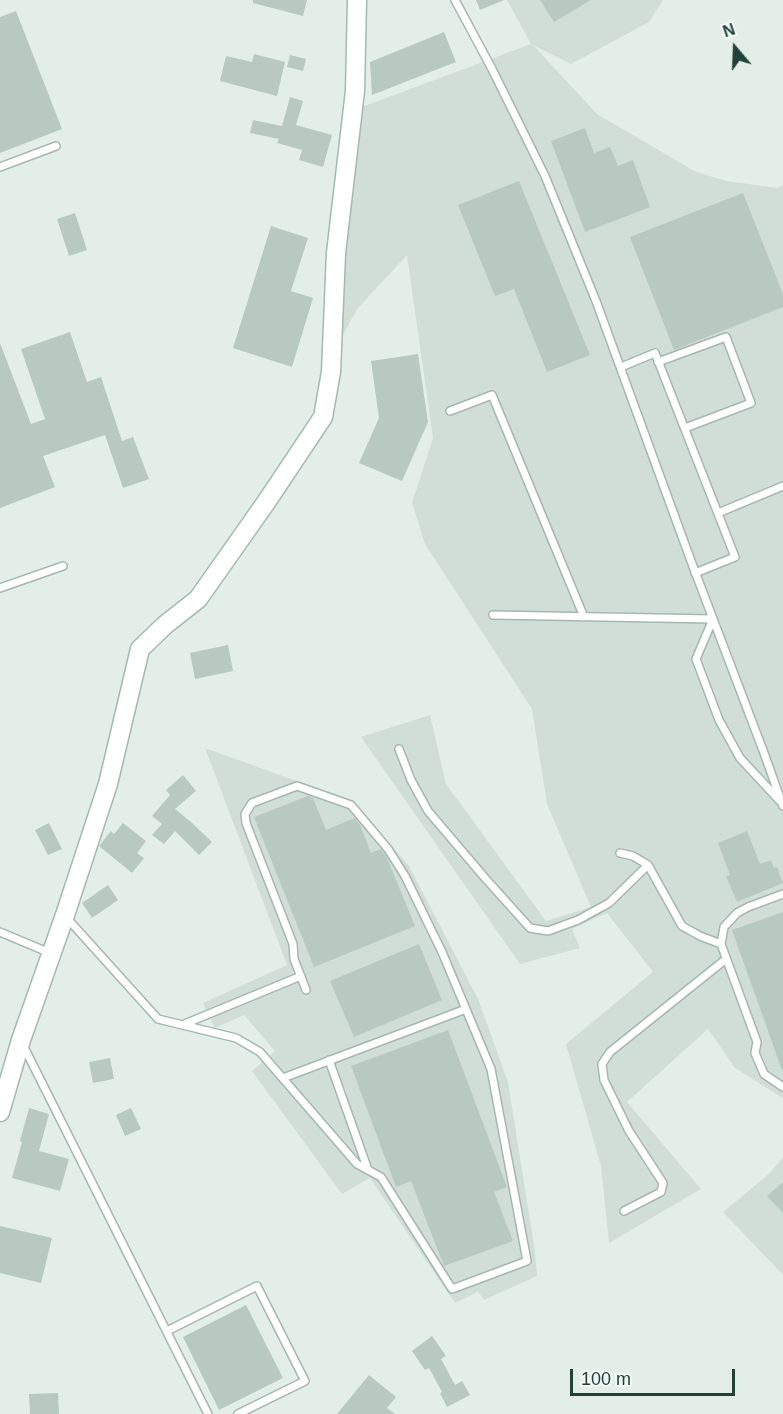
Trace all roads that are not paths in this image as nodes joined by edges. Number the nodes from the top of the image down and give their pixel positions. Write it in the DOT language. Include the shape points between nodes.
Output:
graph roads {
  1 [pos="357,0"];
  2 [pos="455,0"];
  3 [pos="56,146"];
  4 [pos="0,167"];
  5 [pos="658,362"];
  6 [pos="621,367"];
  7 [pos="450,411"];
  8 [pos="684,428"];
  9 [pos="783,486"];
  10 [pos="718,513"];
  11 [pos="63,566"];
  12 [pos="695,573"];
  13 [pos="0,588"];
  14 [pos="493,615"];
  15 [pos="584,617"];
  16 [pos="713,619"];
  17 [pos="399,749"];
  18 [pos="782,804"];
  19 [pos="620,853"];
  20 [pos="648,866"];
  21 [pos="783,894"];
  22 [pos="65,915"];
  23 [pos="0,932"];
  24 [pos="721,944"];
  25 [pos="51,953"];
  26 [pos="726,959"];
  27 [pos="301,976"];
  28 [pos="306,990"];
  29 [pos="466,1009"];
  30 [pos="182,1025"];
  31 [pos="21,1040"];
  32 [pos="329,1060"];
  33 [pos="282,1078"];
  34 [pos="783,1087"];
  35 [pos="0,1112"];
  36 [pos="368,1170"];
  37 [pos="624,1211"];
  38 [pos="167,1331"];
  39 [pos="208,1414"];
  40 [pos="238,1414"];
  1 -- 22 [label="street" via="355,92 336,253 324,417 198,599 140,649 108,784"];
  2 -- 6 [label="lane" via="545,176"];
  3 -- 4 [label="lane"];
  5 -- 6 [label="lane" via="655,353"];
  5 -- 8 [label="lane"];
  5 -- 8 [label="lane" via="726,337 751,403"];
  6 -- 12 [label="lane"];
  7 -- 15 [label="lane" via="492,395"];
  8 -- 10 [label="lane"];
  9 -- 10 [label="lane"];
  10 -- 12 [label="lane" via="735,557"];
  11 -- 13 [label="lane"];
  12 -- 16 [label="lane"];
  14 -- 15 [label="lane"];
  15 -- 16 [label="lane"];
  16 -- 18 [label="lane"];
  16 -- 18 [label="lane" via="696,659 718,720 740,758"];
  17 -- 20 [label="lane" via="428,811 530,928 548,931 578,920 609,903"];
  19 -- 20 [label="lane"];
  20 -- 24 [label="lane" via="682,926"];
  21 -- 24 [label="lane" via="737,913 724,927"];
  22 -- 25 [label="street"];
  22 -- 30 [label="lane" via="158,1019"];
  23 -- 25 [label="lane"];
  24 -- 26 [label="lane"];
  25 -- 31 [label="street"];
  26 -- 34 [label="lane" via="757,1042 755,1053 764,1074"];
  26 -- 37 [label="lane" via="610,1052 602,1064 604,1080 628,1131 663,1183 661,1192"];
  27 -- 28 [label="lane"];
  27 -- 29 [label="lane" via="245,814 252,803 297,786 351,805 388,849 405,876"];
  27 -- 30 [label="lane"];
  29 -- 32 [label="lane"];
  29 -- 36 [label="lane" via="491,1069 527,1261 452,1289 381,1177"];
  30 -- 33 [label="lane" via="236,1038 260,1052"];
  31 -- 35 [label="street"];
  31 -- 38 [label="lane"];
  32 -- 33 [label="lane"];
  32 -- 36 [label="lane"];
  33 -- 36 [label="lane" via="357,1164"];
  38 -- 39 [label="lane"];
  38 -- 40 [label="lane" via="257,1286 305,1381"];
}
